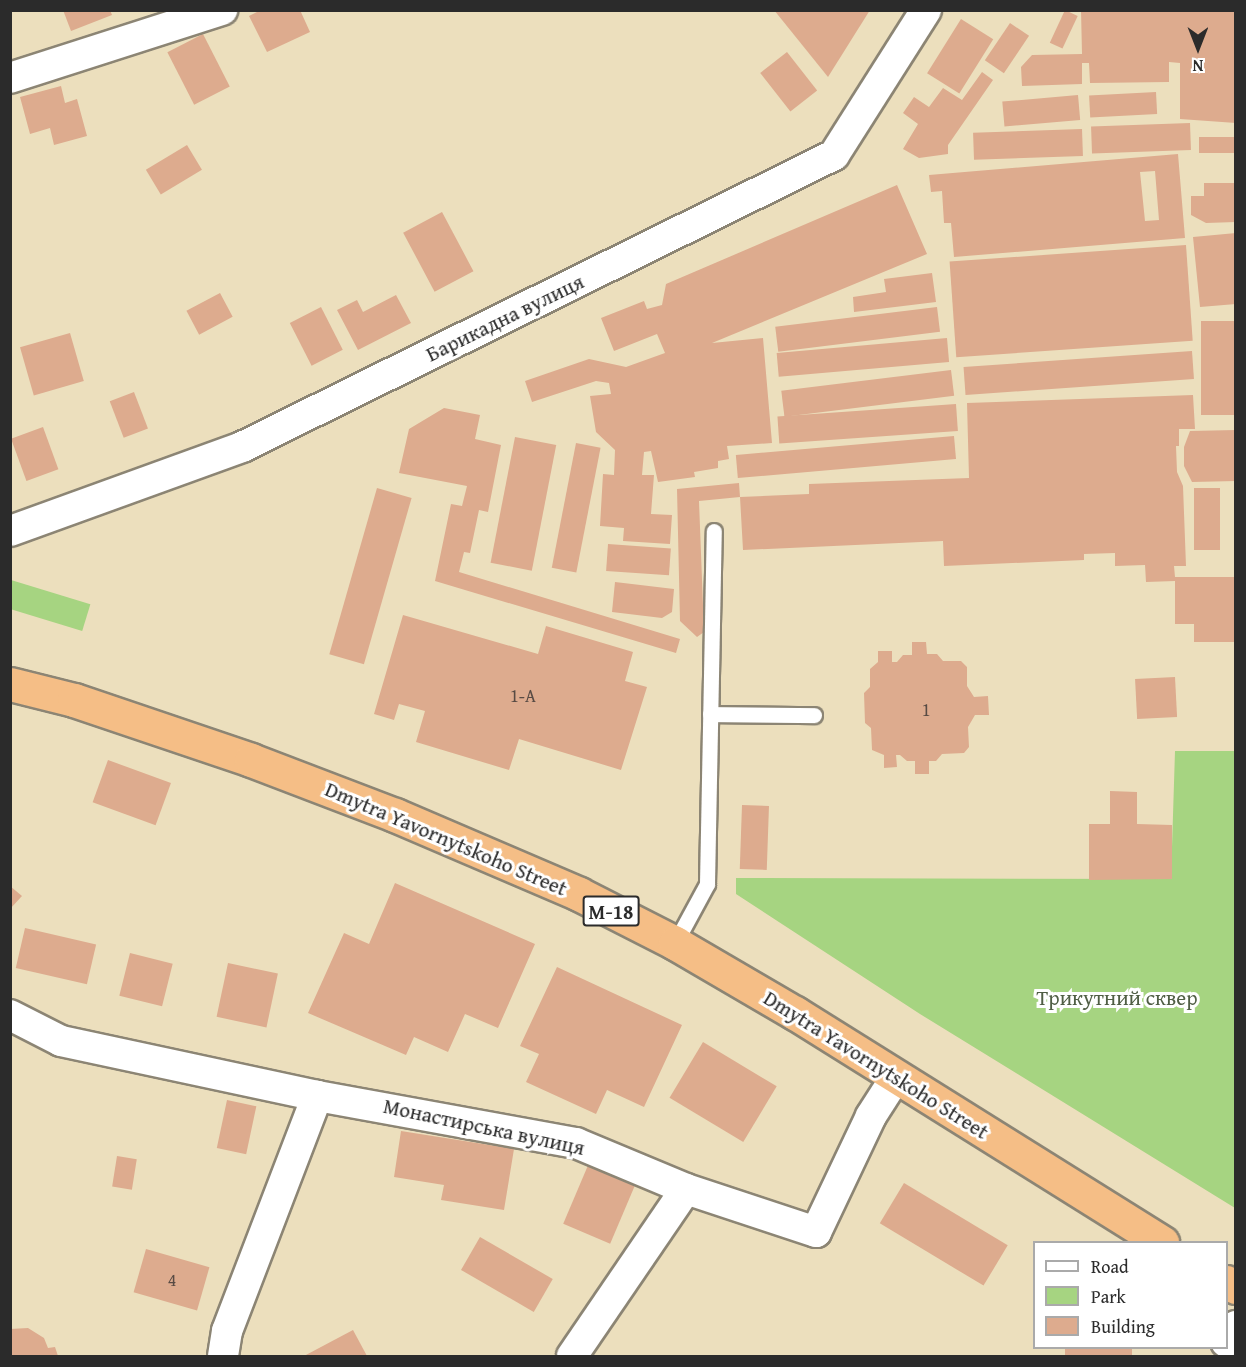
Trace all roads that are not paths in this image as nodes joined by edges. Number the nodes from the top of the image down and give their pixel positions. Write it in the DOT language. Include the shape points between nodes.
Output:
graph roads {
  1 [pos="222,10"];
  2 [pos="926,10"];
  3 [pos="10,78"];
  4 [pos="10,531"];
  5 [pos="714,531"];
  6 [pos="10,684"];
  7 [pos="710,714"];
  8 [pos="814,715"];
  9 [pos="675,943"];
  10 [pos="10,1015"];
  11 [pos="896,1077"];
  12 [pos="317,1096"];
  13 [pos="686,1189"];
  14 [pos="1160,1241"];
  15 [pos="1236,1326"];
  16 [pos="1228,1340"];
  17 [pos="223,1356"];
  18 [pos="572,1356"];
  1 -- 3 [label="street"];
  2 -- 4 [label="street, Барикадна вулиця" via="834,155 242,447"];
  5 -- 7 [label="lane"];
  6 -- 9 [label="highway, Dmytra Yavornytskoho Street / М-18" via="74,700 207,745 395,815 579,894"];
  7 -- 8 [label="lane"];
  7 -- 9 [label="lane" via="707,884"];
  9 -- 11 [label="highway, Dmytra Yavornytskoho Street / М-18"];
  10 -- 12 [label="street, Монастирська вулиця" via="61,1041"];
  11 -- 13 [label="street, Монастирська вулиця" via="871,1116 816,1232"];
  11 -- 14 [label="highway, Dmytra Yavornytskoho Street / М-18"];
  12 -- 13 [label="street, Монастирська вулиця" via="576,1143"];
  12 -- 17 [label="street" via="227,1331"];
  13 -- 18 [label="street"];
  15 -- 16 [label="street"];
}
